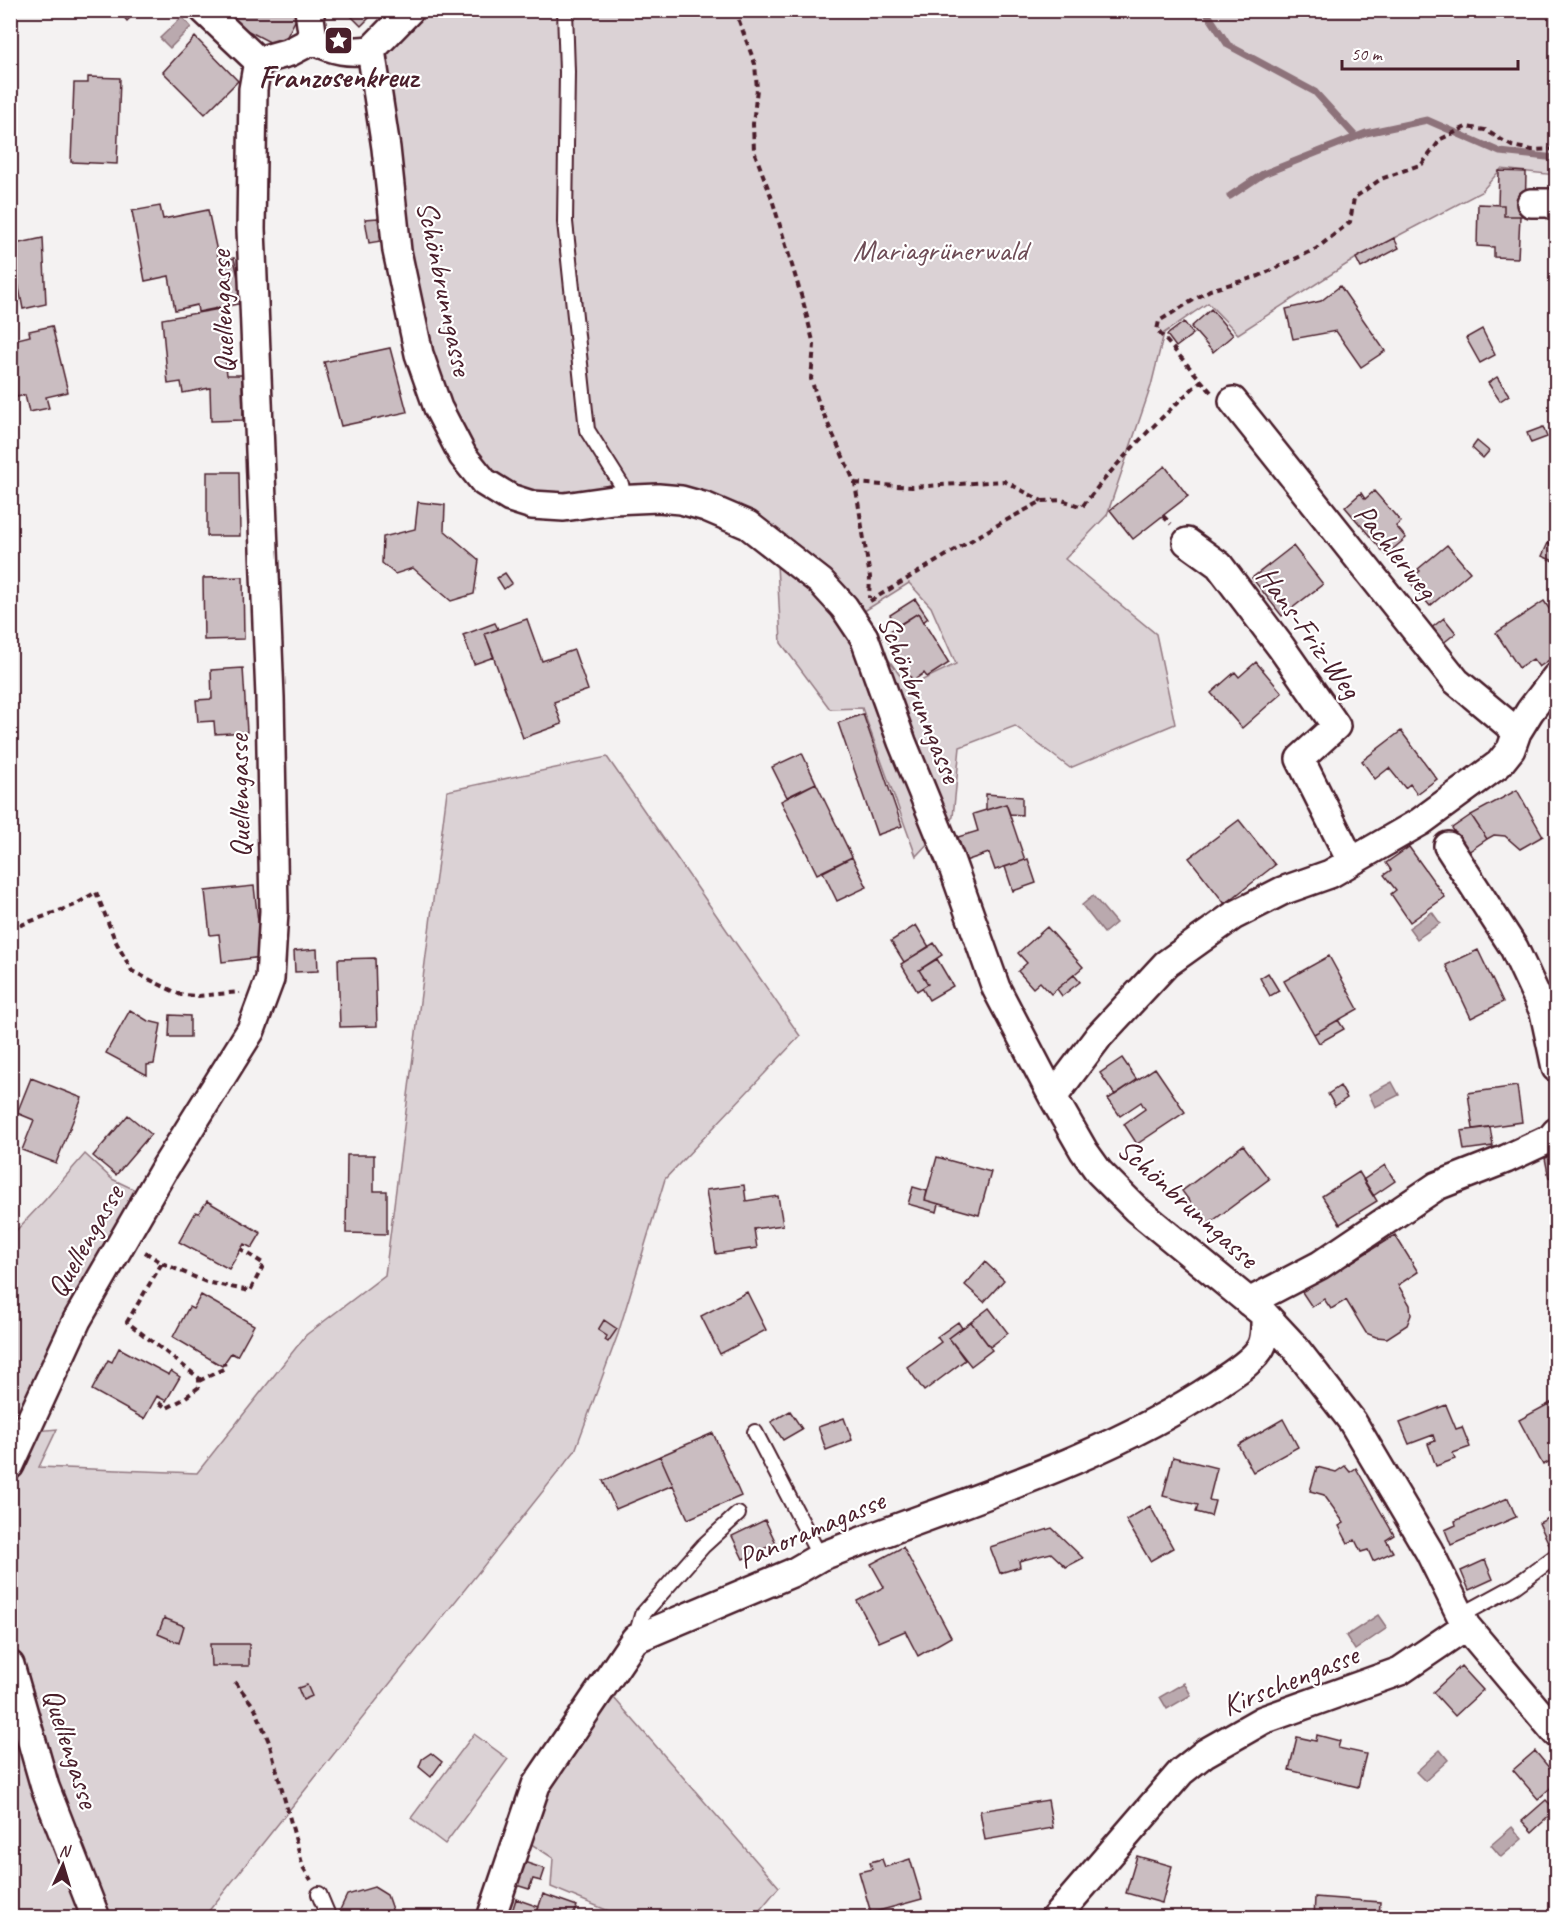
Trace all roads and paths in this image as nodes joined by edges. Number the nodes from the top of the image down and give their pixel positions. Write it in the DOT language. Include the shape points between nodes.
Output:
graph roads {
  1 [pos="204,10"];
  2 [pos="309,10"];
  3 [pos="410,10"];
  4 [pos="565,10"];
  5 [pos="735,10"];
  6 [pos="314,40"];
  7 [pos="371,50"];
  8 [pos="258,61"];
  9 [pos="1557,149"];
  10 [pos="1202,380"];
  11 [pos="1225,399"];
  12 [pos="855,483"];
  13 [pos="624,500"];
  14 [pos="1042,501"];
  15 [pos="1187,542"];
  16 [pos="869,602"];
  17 [pos="864,637"];
  18 [pos="1557,677"];
  19 [pos="1517,732"];
  20 [pos="1448,846"];
  21 [pos="1351,861"];
  22 [pos="10,929"];
  23 [pos="247,992"];
  24 [pos="1557,1068"];
  25 [pos="1053,1097"];
  26 [pos="1557,1132"];
  27 [pos="241,1249"];
  28 [pos="142,1251"];
  29 [pos="162,1263"];
  30 [pos="1257,1309"];
  31 [pos="224,1363"];
  32 [pos="199,1381"];
  33 [pos="155,1400"];
  34 [pos="755,1432"];
  35 [pos="10,1465"];
  36 [pos="738,1514"];
  37 [pos="1557,1556"];
  38 [pos="820,1557"];
  39 [pos="1463,1621"];
  40 [pos="634,1639"];
  41 [pos="10,1665"];
  42 [pos="235,1682"];
  43 [pos="1557,1733"];
  44 [pos="319,1894"];
  45 [pos="96,1917"];
  46 [pos="329,1917"];
  47 [pos="491,1917"];
  48 [pos="1055,1917"];
  1 -- 8 [label="street"];
  2 -- 6 [label="street"];
  3 -- 7 [label="street"];
  4 -- 13 [label="lane" via="565,222 587,430 621,484"];
  5 -- 12 [label="path" via="755,64 754,151 814,345 811,379"];
  6 -- 7 [label="street" via="335,50"];
  6 -- 8 [label="street"];
  7 -- 13 [label="street, Schönbrunngasse" via="398,251 419,354 438,408 463,456 484,482 510,498 532,505 564,507"];
  8 -- 35 [label="street, Quellengasse" via="253,88 251,230 270,697 274,911 270,979 251,1030 77,1320"];
  9 -- 10 [label="path" via="1512,146 1485,130 1466,127 1441,139 1422,164 1381,179 1354,198 1350,222 1316,249 1259,276 1210,290 1159,321 1157,330"];
  10 -- 11 [label="path"];
  10 -- 14 [label="path" via="1162,417 1082,507 1062,500"];
  11 -- 19 [label="street, Pachlerweg" via="1456,681"];
  12 -- 14 [label="path" via="921,487 1004,481"];
  12 -- 16 [label="path" via="870,577"];
  13 -- 17 [label="street, Schönbrunngasse" via="681,500 748,525 821,582"];
  14 -- 16 [label="path"];
  15 -- 21 [label="street, Hans-Friz-Weg" via="1218,566 1336,726 1300,759"];
  16 -- 17 [label="path"];
  17 -- 25 [label="street, Schönbrunngasse" via="996,988"];
  18 -- 19 [label="street"];
  19 -- 21 [label="street" via="1511,749 1499,764 1420,822"];
  20 -- 24 [label="street" via="1514,948 1544,1012"];
  21 -- 25 [label="street" via="1233,916 1166,964 1099,1036"];
  22 -- 23 [label="path" via="75,905 96,892 132,970 181,995"];
  25 -- 30 [label="street, Schönbrunngasse" via="1099,1173 1165,1234"];
  26 -- 30 [label="street, Schönbrunngasse" via="1506,1159 1437,1186"];
  27 -- 29 [label="path" via="264,1264 250,1291 206,1282"];
  28 -- 29 [label="path"];
  29 -- 32 [label="path" via="127,1322"];
  30 -- 38 [label="street, Panoramagasse" via="1264,1336 1261,1347 1242,1367 1159,1421 1036,1475"];
  30 -- 39 [label="street, Schönbrunngasse" via="1293,1345 1352,1421 1429,1551"];
  31 -- 32 [label="path" via="225,1368"];
  32 -- 33 [label="path" via="199,1387 167,1408"];
  34 -- 38 [label="lane"];
  36 -- 40 [label="lane" via="703,1546 642,1615"];
  37 -- 39 [label="lane"];
  38 -- 40 [label="street, Panoramagasse" via="794,1572"];
  39 -- 43 [label="street, Schönbrunngasse"];
  39 -- 48 [label="street, Kirschengasse" via="1400,1671 1263,1720 1205,1753 1181,1772"];
  40 -- 47 [label="street" via="536,1785"];
  41 -- 45 [label="street, Quellengasse" via="45,1787"];
  42 -- 44 [label="path" via="255,1708 269,1742 303,1867"];
  44 -- 46 [label="lane"];
}
